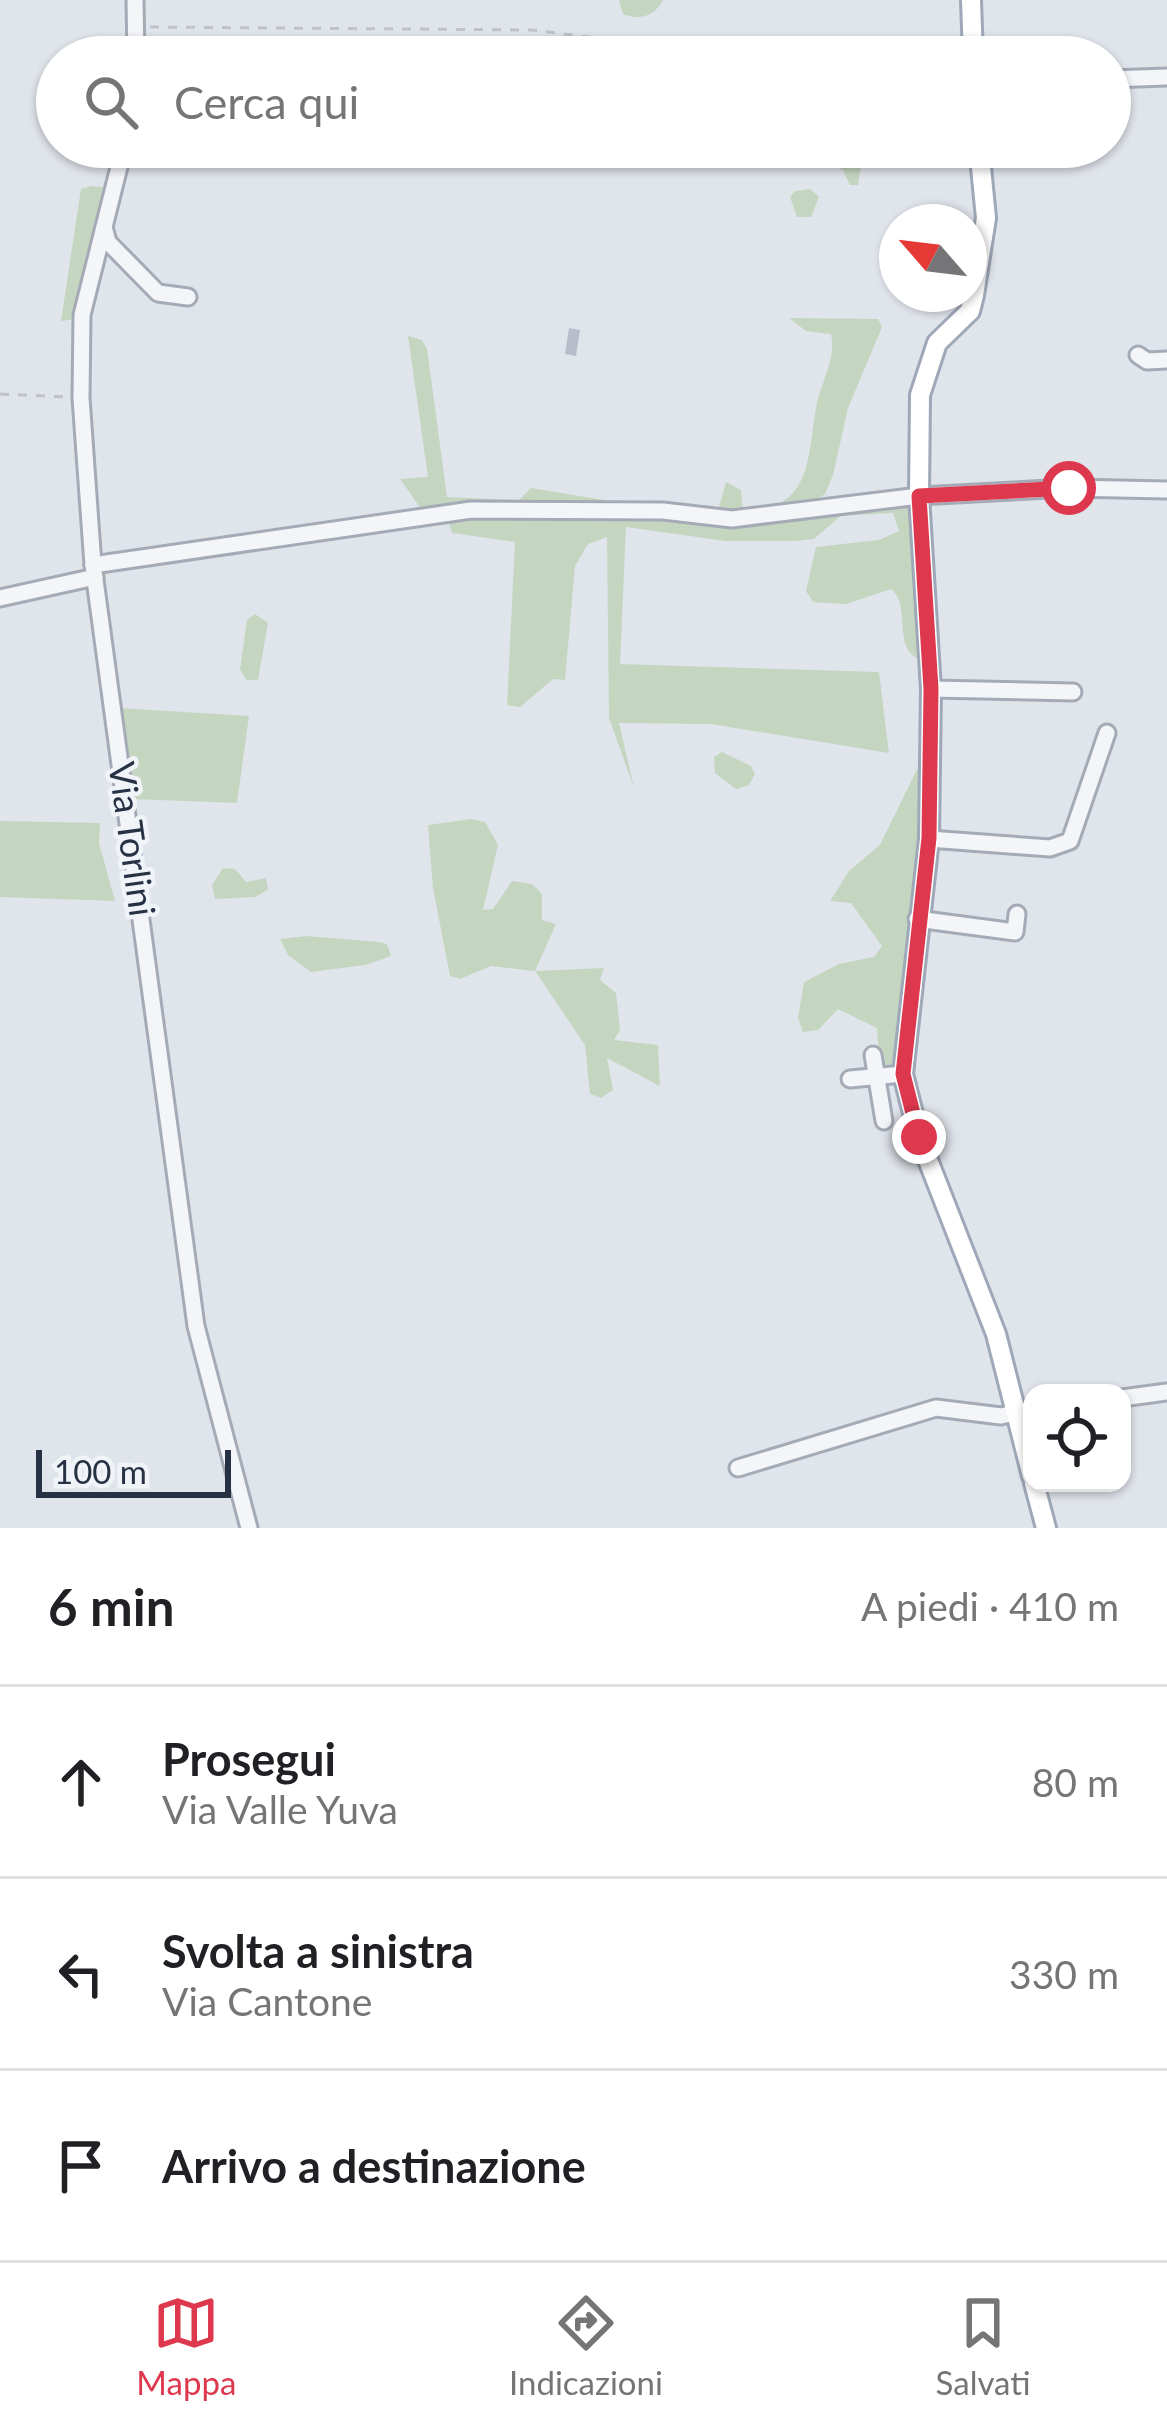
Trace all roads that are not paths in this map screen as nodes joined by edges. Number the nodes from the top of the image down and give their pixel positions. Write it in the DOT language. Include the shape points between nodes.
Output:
graph roads {
  1 [pos="135,0"];
  2 [pos="971,0"];
  3 [pos="136,36"];
  4 [pos="972,36"];
  5 [pos="1167,76"];
  6 [pos="1131,78"];
  7 [pos="118,168"];
  8 [pos="982,168"];
  9 [pos="103,225"];
  10 [pos="188,297"];
  11 [pos="1138,355"];
  12 [pos="1167,360"];
  13 [pos="1167,490"];
  14 [pos="919,496"];
  15 [pos="94,571"];
  16 [pos="0,598"];
  17 [pos="931,689"];
  18 [pos="1073,692"];
  19 [pos="1107,733"];
  20 [pos="929,838"];
  21 [pos="1016,914"];
  22 [pos="917,919"];
  23 [pos="873,1054"];
  24 [pos="903,1074"];
  25 [pos="876,1076"];
  26 [pos="850,1079"];
  27 [pos="884,1121"];
  28 [pos="1167,1392"];
  29 [pos="1131,1397"];
  30 [pos="1023,1407"];
  31 [pos="1023,1410"];
  32 [pos="738,1468"];
  33 [pos="1036,1492"];
  34 [pos="249,1528"];
  35 [pos="1046,1528"];
  1 -- 3 [label="street"];
  2 -- 4 [label="main road"];
  5 -- 6 [label="street"];
  7 -- 9 [label="street, Via Torlini"];
  8 -- 14 [label="main road" via="986,218 970,311 937,343 925,375"];
  9 -- 10 [label="street" via="108,242 158,293"];
  9 -- 15 [label="street, Via Torlini" via="82,315"];
  11 -- 12 [label="street"];
  13 -- 14 [label="street"];
  14 -- 15 [label="street" via="732,519 470,510"];
  14 -- 17 [label="main road"];
  15 -- 16 [label="street"];
  15 -- 34 [label="street, Via Torlini" via="196,1326"];
  17 -- 18 [label="street"];
  17 -- 20 [label="main road"];
  19 -- 20 [label="street" via="1070,841 1050,848"];
  20 -- 22 [label="main road"];
  21 -- 22 [label="street" via="1015,932"];
  22 -- 24 [label="main road"];
  23 -- 25 [label="street"];
  24 -- 25 [label="street"];
  24 -- 30 [label="main road" via="919,1137"];
  25 -- 26 [label="street"];
  25 -- 27 [label="street"];
  28 -- 29 [label="street"];
  31 -- 32 [label="street" via="936,1408"];
  33 -- 35 [label="main road"];
}
